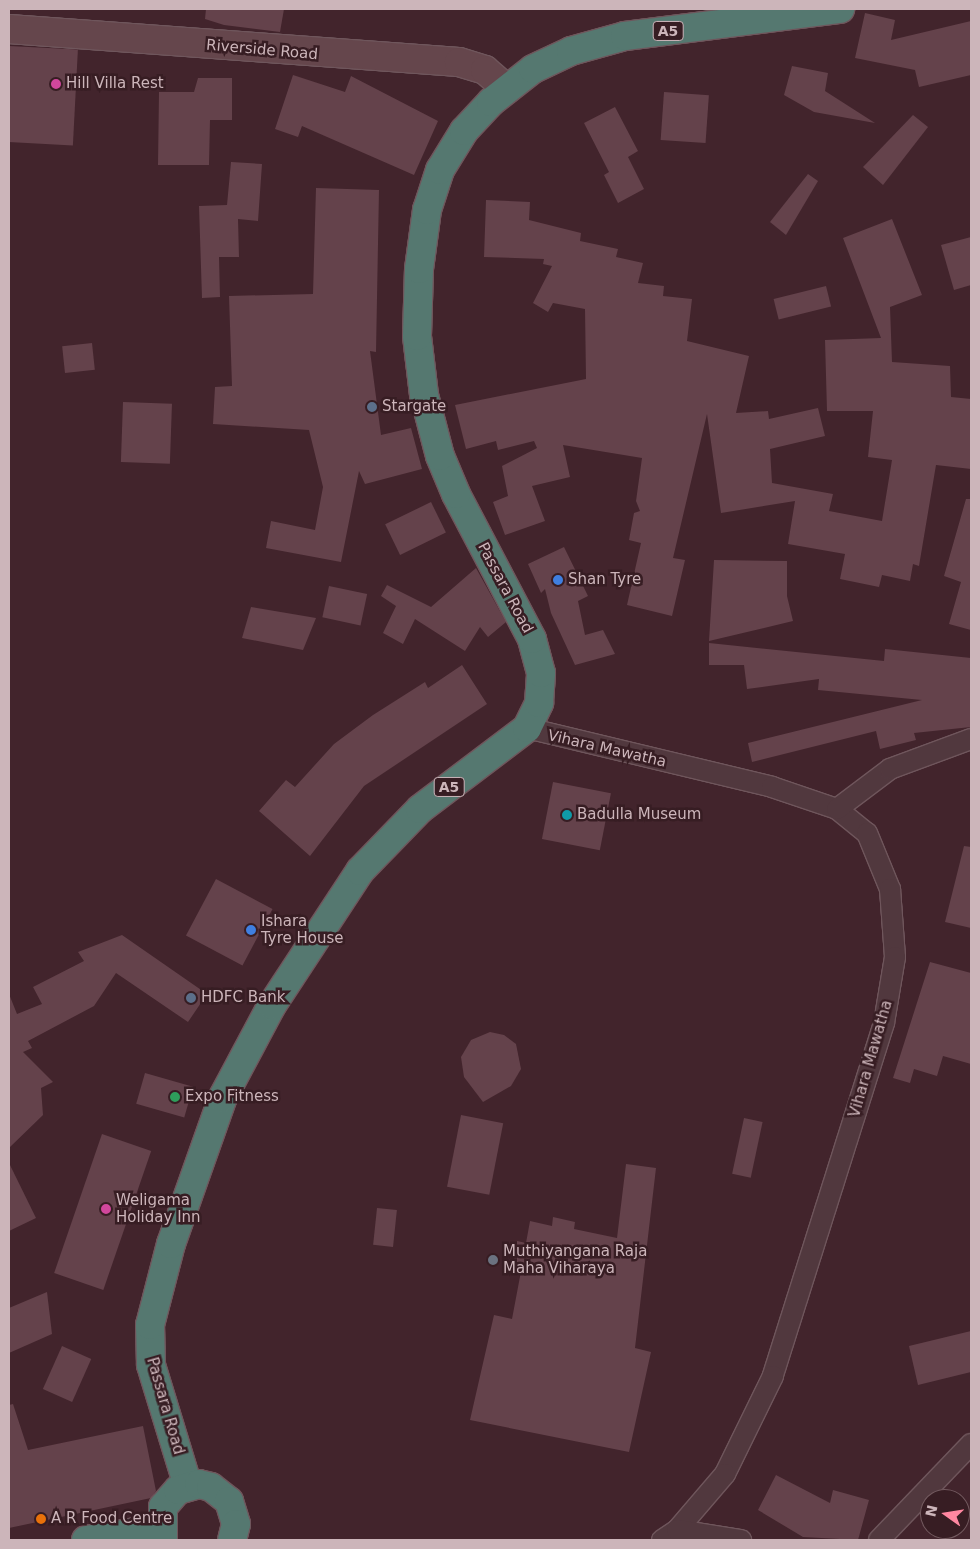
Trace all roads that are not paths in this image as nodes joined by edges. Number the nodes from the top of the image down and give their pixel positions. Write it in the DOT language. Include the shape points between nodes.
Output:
graph roads {
  1 [pos="840,9"];
  2 [pos="9,29"];
  3 [pos="507,89"];
  4 [pos="527,728"];
  5 [pos="971,739"];
  6 [pos="837,809"];
  7 [pos="971,1444"];
  8 [pos="188,1486"];
  9 [pos="161,1534"];
  10 [pos="670,1535"];
  11 [pos="86,1540"];
  12 [pos="232,1540"];
  13 [pos="741,1540"];
  14 [pos="879,1540"];
  1 -- 3 [label="highway, Passara Road / A5" via="596,43 551,59"];
  2 -- 3 [label="street, Riverside Road" via="459,62 485,70"];
  3 -- 4 [label="highway, Passara Road / A5" via="464,131 440,170 421,241 417,336 424,395 440,456 470,524 521,613 538,660 539,703"];
  4 -- 6 [label="street, Vihara Mawatha" via="772,787"];
  4 -- 8 [label="highway, Passara Road / A5" via="420,809 360,870 272,1005 223,1097 171,1244 150,1325 151,1365"];
  5 -- 6 [label="street" via="890,769"];
  6 -- 10 [label="street, Vihara Mawatha" via="867,834 890,889 895,957 884,1023 773,1376 725,1474"];
  7 -- 14 [label="street"];
  8 -- 9 [label="highway" via="163,1507"];
  8 -- 12 [label="highway" via="211,1487 230,1501 236,1524"];
  9 -- 11 [label="highway"];
  10 -- 13 [label="street"];
}
